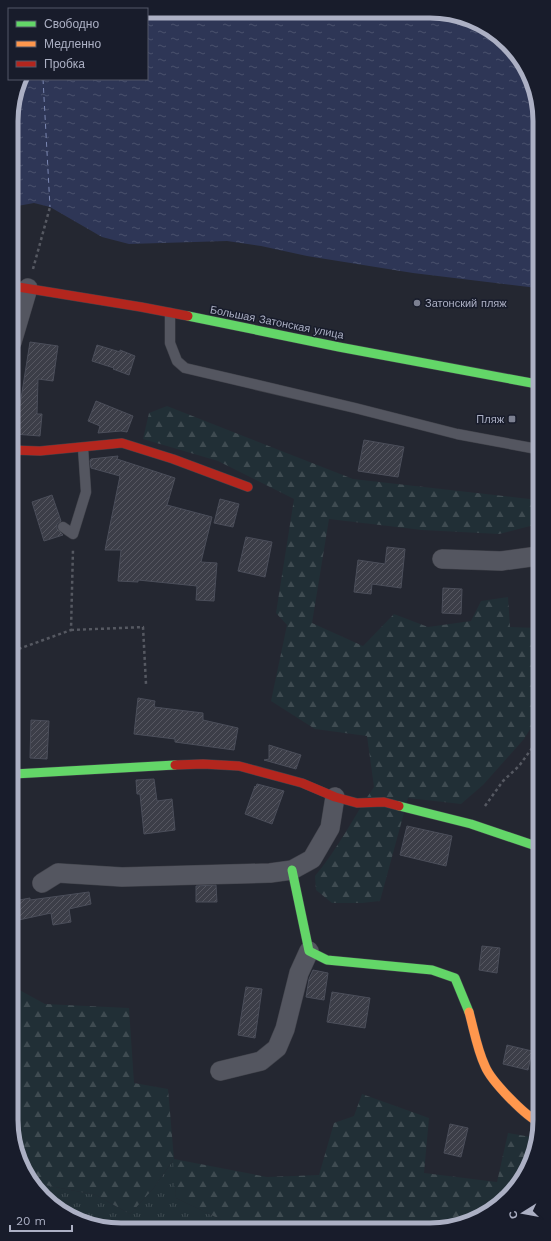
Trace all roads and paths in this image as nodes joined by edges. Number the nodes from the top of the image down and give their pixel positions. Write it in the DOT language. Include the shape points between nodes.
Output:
graph roads {
  1 [pos="50,207"];
  2 [pos="20,287"];
  3 [pos="18,301"];
  4 [pos="170,313"];
  5 [pos="533,383"];
  6 [pos="83,448"];
  7 [pos="533,448"];
  8 [pos="18,450"];
  9 [pos="248,487"];
  10 [pos="63,527"];
  11 [pos="73,534"];
  12 [pos="533,557"];
  13 [pos="442,559"];
  14 [pos="71,630"];
  15 [pos="18,649"];
  16 [pos="146,684"];
  17 [pos="533,747"];
  18 [pos="18,774"];
  19 [pos="335,797"];
  20 [pos="471,824"];
  21 [pos="533,845"];
  22 [pos="292,870"];
  23 [pos="42,883"];
  24 [pos="309,951"];
  25 [pos="220,1071"];
  26 [pos="533,1120"];
  1 -- 2 [label="path"];
  2 -- 3 [label="street"];
  2 -- 4 [label="street, Большая Затонская улица"];
  4 -- 5 [label="street, Большая Затонская улица"];
  4 -- 7 [label="lane" via="170,343 177,362 185,368 457,434"];
  6 -- 8 [label="street"];
  6 -- 9 [label="street" via="122,442"];
  6 -- 11 [label="lane" via="86,492"];
  10 -- 11 [label="lane"];
  11 -- 14 [label="path"];
  12 -- 13 [label="street" via="501,561"];
  14 -- 15 [label="path"];
  14 -- 16 [label="path" via="143,627"];
  17 -- 20 [label="path"];
  18 -- 19 [label="street" via="203,764 239,766 302,783"];
  19 -- 20 [label="street" via="357,803 384,802"];
  19 -- 22 [label="street" via="330,828 312,859"];
  20 -- 21 [label="street"];
  22 -- 23 [label="street" via="270,873 122,877 58,874"];
  22 -- 24 [label="street"];
  24 -- 25 [label="street" via="299,973 284,1029 276,1048 261,1061"];
  24 -- 26 [label="street" via="327,960 432,970 455,978 468,1008 485,1067 506,1095"];
}
